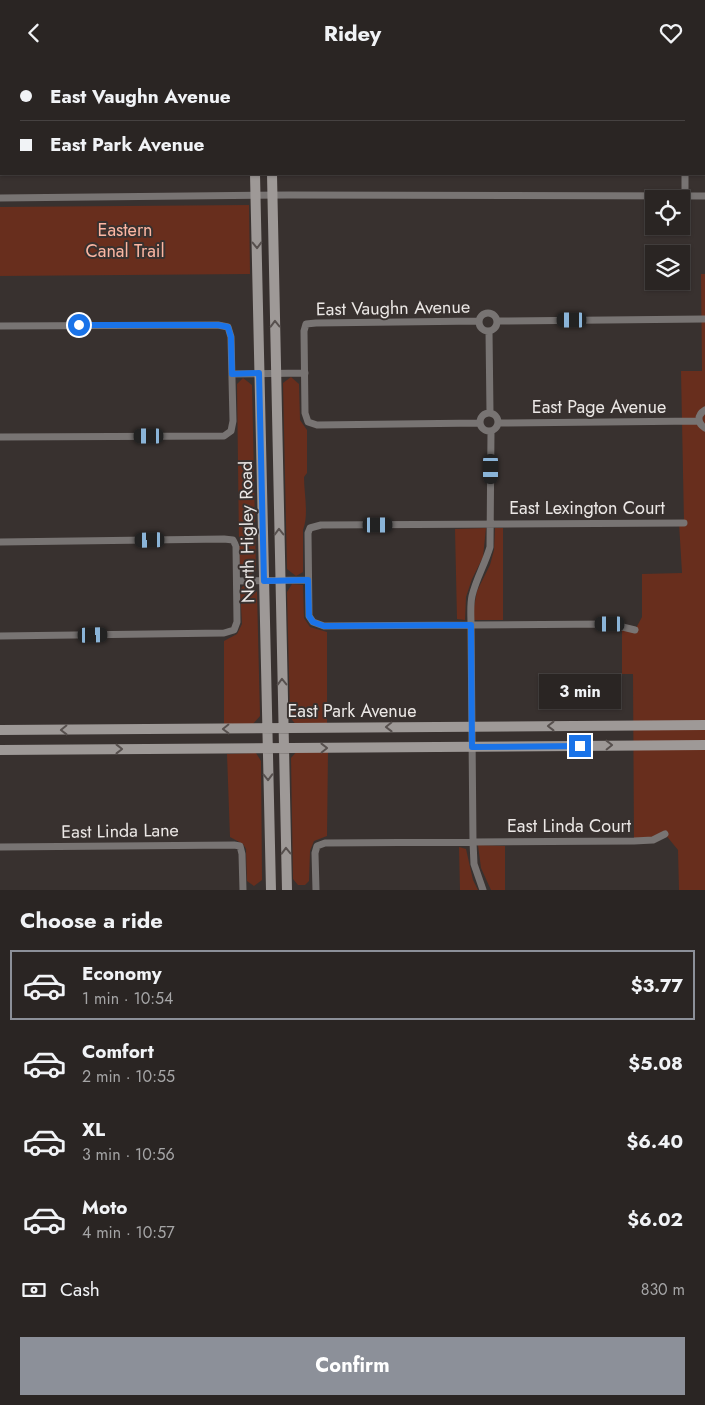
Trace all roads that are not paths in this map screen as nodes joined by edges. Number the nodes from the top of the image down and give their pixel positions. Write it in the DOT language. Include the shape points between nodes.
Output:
graph roads {
  1 [pos="255,175"];
  2 [pos="272,175"];
  3 [pos="685,175"];
  4 [pos="685,190"];
  5 [pos="273,196"];
  6 [pos="645,196"];
  7 [pos="690,196"];
  8 [pos="705,196"];
  9 [pos="256,197"];
  10 [pos="0,198"];
  11 [pos="705,318"];
  12 [pos="479,321"];
  13 [pos="498,321"];
  14 [pos="705,325"];
  15 [pos="0,326"];
  16 [pos="489,331"];
  17 [pos="259,373"];
  18 [pos="276,373"];
  19 [pos="304,373"];
  20 [pos="232,374"];
  21 [pos="705,410"];
  22 [pos="490,413"];
  23 [pos="699,421"];
  24 [pos="480,423"];
  25 [pos="499,423"];
  26 [pos="705,427"];
  27 [pos="491,432"];
  28 [pos="0,437"];
  29 [pos="684,523"];
  30 [pos="491,524"];
  31 [pos="0,542"];
  32 [pos="280,580"];
  33 [pos="308,580"];
  34 [pos="237,581"];
  35 [pos="264,581"];
  36 [pos="471,625"];
  37 [pos="635,630"];
  38 [pos="0,636"];
  39 [pos="705,725"];
  40 [pos="472,727"];
  41 [pos="268,728"];
  42 [pos="284,728"];
  43 [pos="0,731"];
  44 [pos="705,745"];
  45 [pos="472,747"];
  46 [pos="284,748"];
  47 [pos="268,749"];
  48 [pos="0,750"];
  49 [pos="665,834"];
  50 [pos="473,842"];
  51 [pos="0,847"];
  52 [pos="243,890"];
  53 [pos="271,890"];
  54 [pos="287,890"];
  55 [pos="316,890"];
  56 [pos="483,890"];
  1 -- 9 [label="main road, North Higley Road"];
  2 -- 5 [label="main road, North Higley Road"];
  3 -- 4 [label="street"];
  5 -- 6 [label="street"];
  5 -- 9 [label="street"];
  18 -- 5 [label="main road, North Higley Road, one-way"];
  7 -- 8 [label="street"];
  9 -- 10 [label="street"];
  9 -- 17 [label="main road, North Higley Road, one-way"];
  11 -- 13 [label="street"];
  11 -- 14 [label="street"];
  12 -- 13 [label="street" via="487,313 494,314"];
  12 -- 16 [label="street" via="481,328"];
  12 -- 19 [label="street, East Vaughn Avenue" via="306,325"];
  13 -- 16 [label="street" via="496,327"];
  15 -- 20 [label="street" via="228,327"];
  16 -- 22 [label="street"];
  17 -- 18 [label="street"];
  17 -- 20 [label="street"];
  17 -- 35 [label="main road, North Higley Road"];
  18 -- 19 [label="street"];
  32 -- 18 [label="main road, North Higley Road, one-way"];
  19 -- 24 [label="street" via="305,413 308,422 317,425"];
  20 -- 28 [label="street" via="232,431 224,436"];
  21 -- 23 [label="street"];
  22 -- 24 [label="street" via="484,415"];
  22 -- 25 [label="street" via="496,415"];
  23 -- 25 [label="street, East Page Avenue"];
  23 -- 26 [label="street"];
  24 -- 27 [label="street" via="484,430"];
  25 -- 27 [label="street"];
  27 -- 30 [label="street"];
  29 -- 30 [label="street, East Lexington Court"];
  30 -- 33 [label="street, East Lexington Court" via="321,525 310,528"];
  30 -- 36 [label="street" via="490,547 472,598"];
  31 -- 34 [label="street" via="233,540"];
  32 -- 33 [label="street"];
  32 -- 35 [label="street"];
  42 -- 32 [label="main road, North Higley Road, one-way"];
  33 -- 36 [label="street" via="309,616 313,622 324,626"];
  34 -- 35 [label="street"];
  34 -- 38 [label="street" via="237,622 234,630 224,633"];
  35 -- 41 [label="main road, North Higley Road"];
  36 -- 37 [label="street" via="610,624"];
  36 -- 40 [label="street"];
  39 -- 40 [label="main road, East Park Avenue, one-way"];
  40 -- 42 [label="main road, East Park Avenue, one-way"];
  40 -- 45 [label="street"];
  41 -- 42 [label="main road, East Park Avenue"];
  41 -- 43 [label="main road, East Park Avenue, one-way"];
  41 -- 47 [label="main road, North Higley Road"];
  42 -- 46 [label="main road, North Higley Road"];
  45 -- 44 [label="main road, East Park Avenue, one-way"];
  46 -- 45 [label="main road, East Park Avenue, one-way"];
  45 -- 50 [label="street"];
  46 -- 47 [label="main road, East Park Avenue"];
  54 -- 46 [label="main road, North Higley Road, one-way"];
  48 -- 47 [label="main road, East Park Avenue, one-way"];
  47 -- 53 [label="main road, North Higley Road, one-way"];
  49 -- 50 [label="street, East Linda Court" via="652,840 634,841"];
  50 -- 55 [label="street" via="325,843 317,846 315,853"];
  50 -- 56 [label="street" via="474,864"];
  51 -- 52 [label="street, East Linda Lane" via="240,846"];
}
